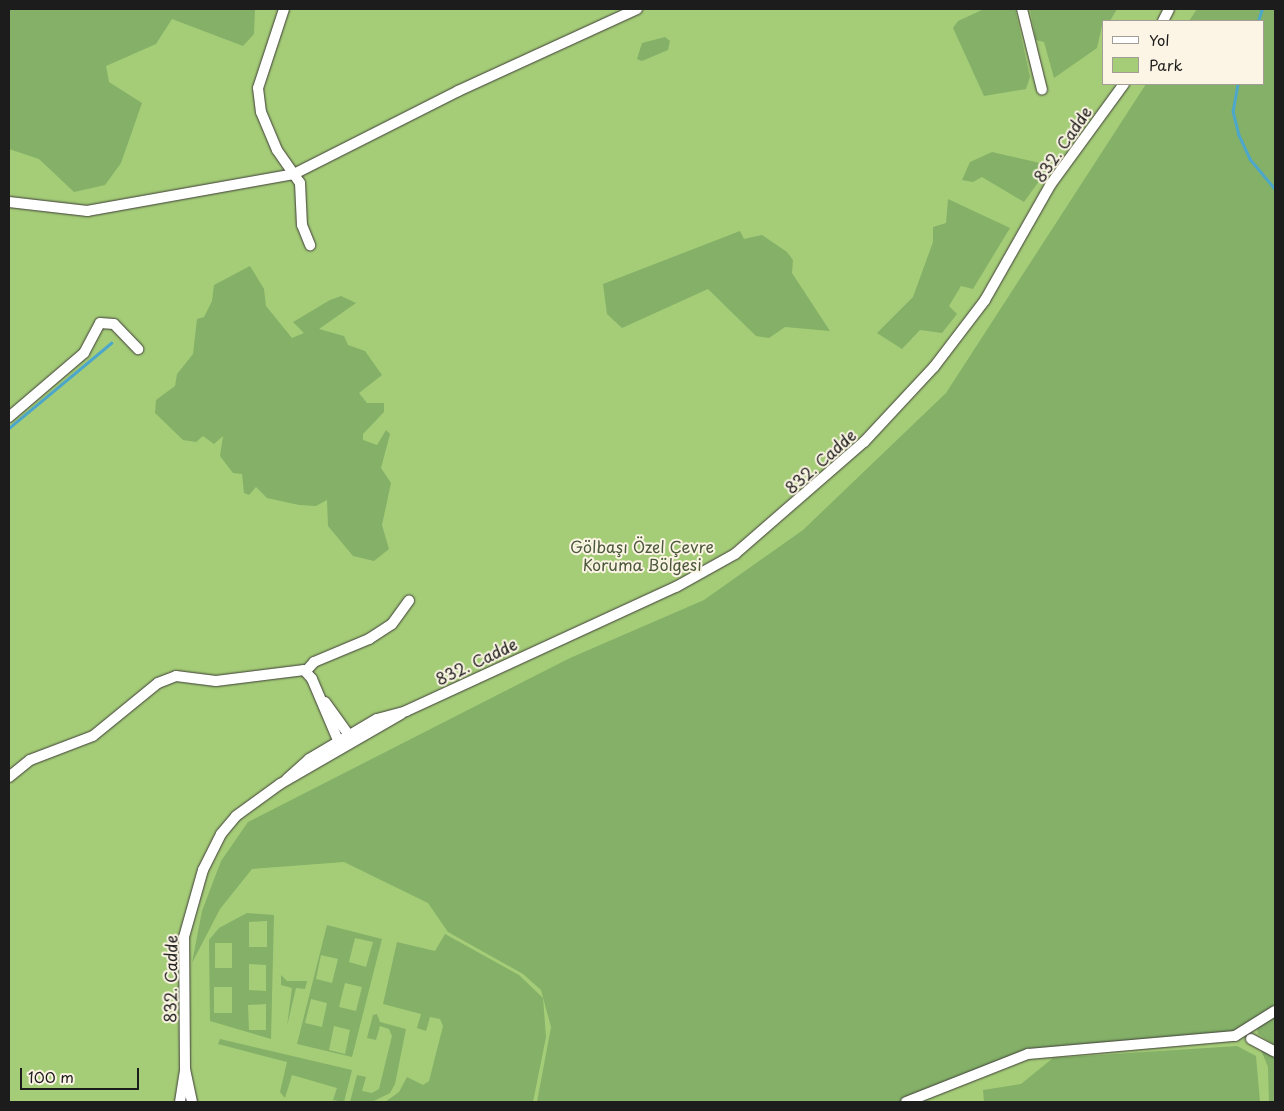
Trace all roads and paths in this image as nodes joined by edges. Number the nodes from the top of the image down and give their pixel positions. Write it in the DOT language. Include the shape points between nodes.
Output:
graph roads {
  1 [pos="284,9"];
  2 [pos="637,9"];
  3 [pos="1022,9"];
  4 [pos="1123,85"];
  5 [pos="1042,90"];
  6 [pos="294,174"];
  7 [pos="9,202"];
  8 [pos="310,245"];
  9 [pos="138,349"];
  10 [pos="9,418"];
  11 [pos="409,601"];
  12 [pos="306,671"];
  13 [pos="320,695"];
  14 [pos="346,741"];
  15 [pos="9,777"];
  16 [pos="1275,1011"];
  17 [pos="1251,1039"];
  18 [pos="1275,1052"];
  19 [pos="185,1068"];
  20 [pos="180,1102"];
  21 [pos="192,1102"];
  22 [pos="906,1102"];
  1 -- 6 [label="street" via="258,88 260,112"];
  2 -- 6 [label="street" via="458,91"];
  3 -- 5 [label="street"];
  4 -- 14 [label="street, 832. Cadde" via="1051,184 963,331 889,419 847,457 709,571"];
  6 -- 7 [label="street" via="87,211"];
  6 -- 8 [label="street" via="303,195 302,225"];
  9 -- 10 [label="street" via="114,324 100,323 84,353"];
  11 -- 12 [label="street" via="392,624 369,639 314,662"];
  12 -- 13 [label="street"];
  12 -- 15 [label="street" via="216,681 166,679 93,736 30,760"];
  13 -- 14 [label="street"];
  13 -- 14 [label="street"];
  14 -- 19 [label="street, 832. Cadde" via="287,779 227,825 193,898 182,953"];
  16 -- 22 [label="street" via="1235,1036 1028,1054"];
  17 -- 18 [label="street"];
  19 -- 20 [label="street, 832. Cadde"];
  19 -- 21 [label="street, 832. Cadde"];
}
